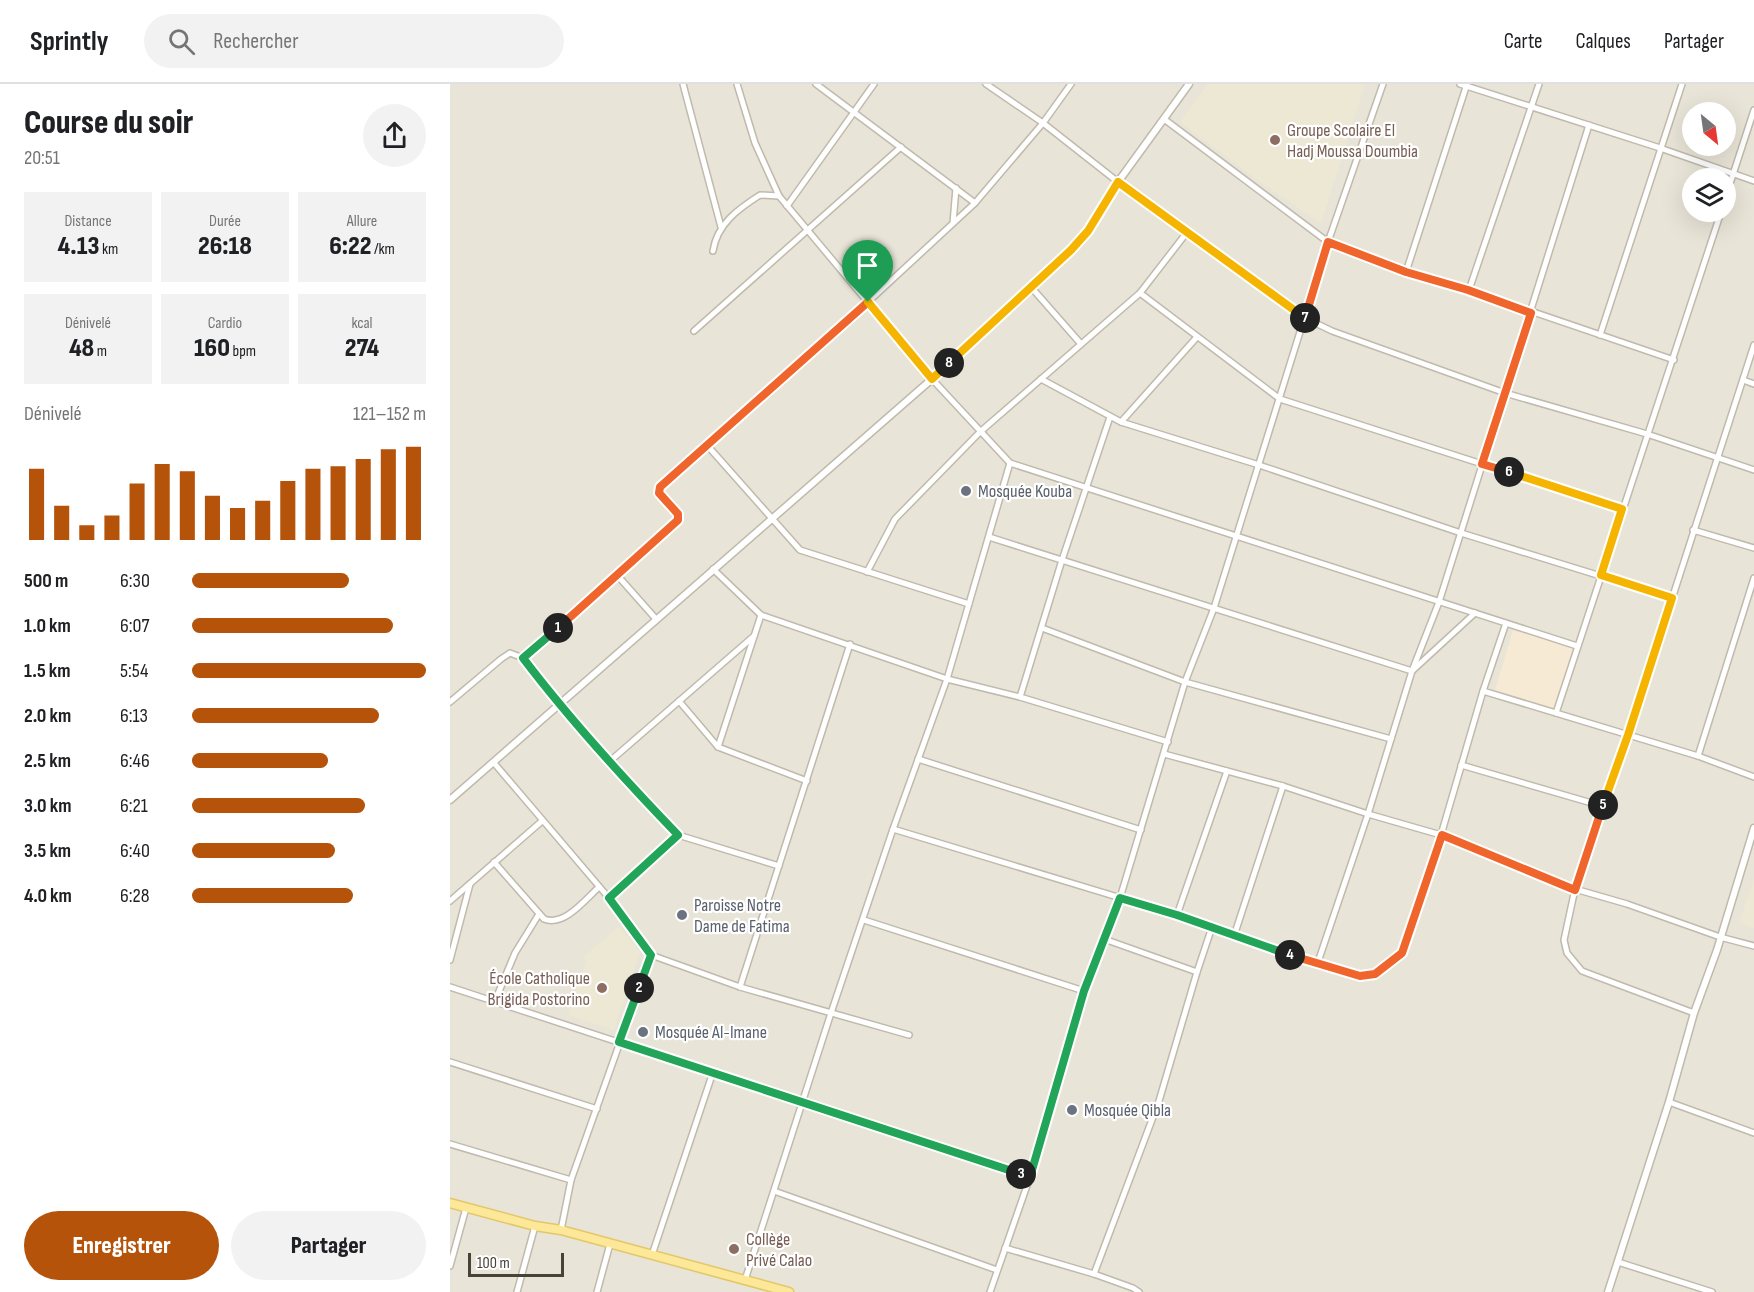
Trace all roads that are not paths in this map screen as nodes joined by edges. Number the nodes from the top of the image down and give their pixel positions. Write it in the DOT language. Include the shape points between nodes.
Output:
graph roads {
  1 [pos="683,84"];
  2 [pos="737,84"];
  3 [pos="816,84"];
  4 [pos="874,84"];
  5 [pos="986,84"];
  6 [pos="1071,84"];
  7 [pos="1189,84"];
  8 [pos="1383,84"];
  9 [pos="1539,84"];
  10 [pos="1682,84"];
  11 [pos="1464,85"];
  12 [pos="1532,106"];
  13 [pos="1754,110"];
  14 [pos="854,111"];
  15 [pos="1164,119"];
  16 [pos="1043,123"];
  17 [pos="1589,125"];
  18 [pos="901,147"];
  19 [pos="1660,148"];
  20 [pos="1716,168"];
  21 [pos="1735,168"];
  22 [pos="1736,175"];
  23 [pos="1754,181"];
  24 [pos="1118,182"];
  25 [pos="956,188"];
  26 [pos="779,196"];
  27 [pos="975,202"];
  28 [pos="787,206"];
  29 [pos="1718,222"];
  30 [pos="953,223"];
  31 [pos="721,227"];
  32 [pos="806,229"];
  33 [pos="1188,231"];
  34 [pos="1328,242"];
  35 [pos="713,251"];
  36 [pos="1406,272"];
  37 [pos="1030,287"];
  38 [pos="1468,290"];
  39 [pos="1140,293"];
  40 [pos="868,302"];
  41 [pos="1531,313"];
  42 [pos="1305,318"];
  43 [pos="694,330"];
  44 [pos="1600,334"];
  45 [pos="1197,337"];
  46 [pos="1081,344"];
  47 [pos="1754,345"];
  48 [pos="1674,360"];
  49 [pos="932,379"];
  50 [pos="1041,379"];
  51 [pos="1743,380"];
  52 [pos="1754,384"];
  53 [pos="1505,393"];
  54 [pos="1280,399"];
  55 [pos="1110,417"];
  56 [pos="1121,422"];
  57 [pos="980,432"];
  58 [pos="1647,434"];
  59 [pos="706,444"];
  60 [pos="1716,458"];
  61 [pos="1010,463"];
  62 [pos="1482,464"];
  63 [pos="1260,465"];
  64 [pos="1754,470"];
  65 [pos="1086,488"];
  66 [pos="1622,509"];
  67 [pos="772,518"];
  68 [pos="1693,530"];
  69 [pos="1461,533"];
  70 [pos="989,537"];
  71 [pos="1236,537"];
  72 [pos="1754,548"];
  73 [pos="1062,560"];
  74 [pos="713,569"];
  75 [pos="867,572"];
  76 [pos="617,575"];
  77 [pos="1601,575"];
  78 [pos="1754,578"];
  79 [pos="1672,598"];
  80 [pos="1439,602"];
  81 [pos="969,604"];
  82 [pos="1214,608"];
  83 [pos="1475,613"];
  84 [pos="761,615"];
  85 [pos="656,619"];
  86 [pos="1506,623"];
  87 [pos="1042,628"];
  88 [pos="754,636"];
  89 [pos="850,644"];
  90 [pos="1577,646"];
  91 [pos="523,658"];
  92 [pos="1412,671"];
  93 [pos="947,679"];
  94 [pos="1185,682"];
  95 [pos="1483,691"];
  96 [pos="1020,697"];
  97 [pos="679,700"];
  98 [pos="450,702"];
  99 [pos="559,705"];
  100 [pos="1556,713"];
  101 [pos="1628,735"];
  102 [pos="1391,739"];
  103 [pos="1168,742"];
  104 [pos="718,747"];
  105 [pos="1164,754"];
  106 [pos="1698,756"];
  107 [pos="918,759"];
  108 [pos="609,762"];
  109 [pos="494,763"];
  110 [pos="1461,765"];
  111 [pos="1227,771"];
  112 [pos="1754,777"];
  113 [pos="807,781"];
  114 [pos="1283,786"];
  115 [pos="450,800"];
  116 [pos="1602,806"];
  117 [pos="1368,814"];
  118 [pos="542,821"];
  119 [pos="1754,828"];
  120 [pos="893,829"];
  121 [pos="1141,830"];
  122 [pos="678,835"];
  123 [pos="1442,835"];
  124 [pos="494,862"];
  125 [pos="779,866"];
  126 [pos="470,883"];
  127 [pos="599,887"];
  128 [pos="1575,890"];
  129 [pos="609,898"];
  130 [pos="1120,898"];
  131 [pos="450,901"];
  132 [pos="539,914"];
  133 [pos="1177,915"];
  134 [pos="864,920"];
  135 [pos="1212,927"];
  136 [pos="1234,936"];
  137 [pos="1720,937"];
  138 [pos="1104,939"];
  139 [pos="1754,946"];
  140 [pos="651,955"];
  141 [pos="450,960"];
  142 [pos="1317,965"];
  143 [pos="1197,972"];
  144 [pos="450,987"];
  145 [pos="740,987"];
  146 [pos="1084,991"];
  147 [pos="495,1001"];
  148 [pos="831,1013"];
  149 [pos="1694,1014"];
  150 [pos="909,1035"];
  151 [pos="619,1042"];
  152 [pos="450,1062"];
  153 [pos="713,1072"];
  154 [pos="802,1102"];
  155 [pos="1669,1102"];
  156 [pos="597,1109"];
  157 [pos="1754,1132"];
  158 [pos="450,1143"];
  159 [pos="1030,1177"];
  160 [pos="571,1180"];
  161 [pos="774,1191"];
  162 [pos="450,1203"];
  163 [pos="466,1208"];
  164 [pos="535,1226"];
  165 [pos="561,1230"];
  166 [pos="610,1244"];
  167 [pos="1005,1248"];
  168 [pos="651,1256"];
  169 [pos="1618,1262"];
  170 [pos="450,1266"];
  171 [pos="998,1270"];
  172 [pos="1094,1274"];
  173 [pos="745,1281"];
  174 [pos="517,1292"];
  175 [pos="597,1292"];
  176 [pos="789,1292"];
  177 [pos="990,1292"];
  178 [pos="1139,1292"];
  179 [pos="1608,1292"];
  180 [pos="1708,1292"];
  1 -- 31 [label="street"];
  2 -- 26 [label="street" via="755,143"];
  3 -- 14 [label="street"];
  4 -- 14 [label="street"];
  5 -- 16 [label="street"];
  6 -- 16 [label="street"];
  7 -- 15 [label="street"];
  8 -- 34 [label="street"];
  9 -- 12 [label="street"];
  10 -- 19 [label="street"];
  11 -- 12 [label="street"];
  11 -- 36 [label="street"];
  12 -- 17 [label="street"];
  12 -- 38 [label="street"];
  13 -- 21 [label="street"];
  14 -- 18 [label="street"];
  14 -- 28 [label="street"];
  15 -- 24 [label="street"];
  15 -- 34 [label="street"];
  16 -- 24 [label="street"];
  16 -- 27 [label="street"];
  17 -- 19 [label="street"];
  17 -- 41 [label="street"];
  18 -- 25 [label="street"];
  18 -- 32 [label="street"];
  19 -- 20 [label="street"];
  19 -- 44 [label="street"];
  22 -- 23 [label="street"];
  24 -- 33 [label="street"];
  24 -- 37 [label="street" via="1088,231"];
  25 -- 27 [label="street"];
  25 -- 30 [label="street"];
  26 -- 28 [label="street"];
  26 -- 31 [label="street" via="760,195"];
  27 -- 30 [label="street"];
  28 -- 32 [label="street"];
  29 -- 48 [label="street"];
  30 -- 40 [label="street"];
  31 -- 35 [label="street"];
  32 -- 40 [label="street"];
  32 -- 43 [label="street"];
  33 -- 39 [label="street"];
  33 -- 42 [label="street"];
  34 -- 36 [label="street"];
  34 -- 42 [label="street"];
  36 -- 38 [label="street"];
  37 -- 46 [label="street"];
  37 -- 49 [label="street"];
  38 -- 41 [label="street"];
  39 -- 45 [label="street"];
  39 -- 46 [label="street"];
  40 -- 49 [label="street"];
  40 -- 59 [label="street"];
  41 -- 44 [label="street"];
  41 -- 53 [label="street"];
  42 -- 53 [label="street"];
  42 -- 54 [label="street"];
  44 -- 48 [label="street"];
  45 -- 54 [label="street"];
  45 -- 56 [label="street"];
  46 -- 50 [label="street"];
  47 -- 51 [label="street"];
  48 -- 58 [label="street"];
  49 -- 57 [label="street"];
  49 -- 67 [label="street"];
  50 -- 55 [label="street"];
  50 -- 57 [label="street"];
  51 -- 52 [label="street"];
  51 -- 60 [label="street"];
  53 -- 58 [label="street"];
  53 -- 62 [label="street"];
  54 -- 62 [label="street"];
  54 -- 63 [label="street"];
  55 -- 56 [label="street"];
  55 -- 65 [label="street"];
  56 -- 63 [label="street"];
  57 -- 61 [label="street"];
  57 -- 75 [label="street" via="895,519"];
  58 -- 60 [label="street"];
  58 -- 66 [label="street"];
  59 -- 67 [label="street"];
  59 -- 76 [label="street" via="658,490 678,514 678,520"];
  60 -- 64 [label="street"];
  60 -- 68 [label="street"];
  61 -- 65 [label="street"];
  61 -- 70 [label="street"];
  62 -- 66 [label="street"];
  62 -- 69 [label="street"];
  63 -- 69 [label="street"];
  63 -- 71 [label="street"];
  65 -- 71 [label="street"];
  65 -- 73 [label="street"];
  66 -- 77 [label="street"];
  67 -- 74 [label="street"];
  67 -- 75 [label="street" via="800,550"];
  68 -- 72 [label="street"];
  68 -- 79 [label="street"];
  69 -- 77 [label="street"];
  69 -- 80 [label="street"];
  70 -- 73 [label="street"];
  70 -- 81 [label="street"];
  71 -- 80 [label="street"];
  71 -- 82 [label="street"];
  73 -- 82 [label="street"];
  73 -- 87 [label="street"];
  74 -- 84 [label="street"];
  74 -- 85 [label="street"];
  75 -- 81 [label="street"];
  76 -- 85 [label="street"];
  76 -- 91 [label="street"];
  77 -- 79 [label="street"];
  77 -- 90 [label="street"];
  78 -- 106 [label="street"];
  79 -- 101 [label="street"];
  80 -- 83 [label="street"];
  80 -- 92 [label="street"];
  81 -- 93 [label="street"];
  82 -- 92 [label="street"];
  82 -- 94 [label="street"];
  83 -- 86 [label="street"];
  83 -- 92 [label="street"];
  84 -- 88 [label="street"];
  84 -- 89 [label="street"];
  85 -- 99 [label="street"];
  86 -- 90 [label="street"];
  86 -- 95 [label="street"];
  87 -- 94 [label="street"];
  87 -- 96 [label="street"];
  88 -- 97 [label="street"];
  88 -- 104 [label="street"];
  89 -- 93 [label="street"];
  89 -- 113 [label="street"];
  90 -- 100 [label="street"];
  91 -- 98 [label="street" via="510,653 501,658"];
  91 -- 99 [label="street"];
  92 -- 102 [label="street"];
  93 -- 96 [label="street"];
  93 -- 107 [label="street"];
  94 -- 102 [label="street"];
  94 -- 103 [label="street"];
  95 -- 100 [label="street"];
  95 -- 110 [label="street"];
  96 -- 103 [label="street"];
  97 -- 104 [label="street"];
  97 -- 108 [label="street"];
  99 -- 108 [label="street"];
  99 -- 109 [label="street"];
  100 -- 101 [label="street"];
  101 -- 106 [label="street"];
  101 -- 116 [label="street"];
  102 -- 117 [label="street"];
  103 -- 105 [label="street"];
  104 -- 113 [label="street"];
  105 -- 111 [label="street"];
  105 -- 121 [label="street"];
  106 -- 112 [label="street"];
  107 -- 120 [label="street"];
  107 -- 121 [label="street"];
  108 -- 122 [label="street"];
  109 -- 115 [label="street"];
  109 -- 118 [label="street"];
  110 -- 116 [label="street"];
  110 -- 123 [label="street"];
  111 -- 114 [label="street"];
  111 -- 133 [label="street"];
  113 -- 125 [label="street"];
  114 -- 117 [label="street"];
  114 -- 136 [label="street"];
  116 -- 128 [label="street"];
  117 -- 123 [label="street"];
  117 -- 142 [label="street"];
  118 -- 124 [label="street"];
  118 -- 127 [label="street"];
  119 -- 137 [label="street"];
  120 -- 130 [label="street"];
  120 -- 134 [label="street"];
  121 -- 130 [label="street"];
  122 -- 125 [label="street"];
  122 -- 129 [label="street"];
  123 -- 128 [label="street"];
  123 -- 142 [label="street" via="1402,953 1375,974 1360,976"];
  124 -- 126 [label="street"];
  124 -- 132 [label="street"];
  125 -- 145 [label="street"];
  126 -- 131 [label="street"];
  126 -- 141 [label="street"];
  127 -- 129 [label="street"];
  127 -- 132 [label="street" via="557,921"];
  128 -- 137 [label="street"];
  128 -- 149 [label="street" via="1564,940 1567,953 1582,972"];
  129 -- 140 [label="street"];
  130 -- 133 [label="street"];
  130 -- 138 [label="street"];
  132 -- 147 [label="street" via="515,953"];
  133 -- 135 [label="street"];
  134 -- 146 [label="street"];
  134 -- 148 [label="street"];
  135 -- 136 [label="street"];
  135 -- 143 [label="street"];
  136 -- 142 [label="street"];
  137 -- 139 [label="street"];
  137 -- 149 [label="street"];
  138 -- 143 [label="street"];
  138 -- 146 [label="street"];
  140 -- 145 [label="street"];
  140 -- 151 [label="street"];
  143 -- 172 [label="street" via="1159,1101"];
  144 -- 147 [label="street"];
  145 -- 148 [label="street"];
  146 -- 159 [label="street"];
  147 -- 151 [label="street"];
  148 -- 150 [label="street"];
  148 -- 154 [label="street"];
  149 -- 155 [label="street"];
  151 -- 153 [label="street"];
  151 -- 156 [label="street"];
  152 -- 156 [label="street"];
  153 -- 154 [label="street"];
  153 -- 168 [label="street"];
  154 -- 159 [label="street"];
  154 -- 161 [label="street"];
  155 -- 157 [label="street"];
  155 -- 169 [label="street"];
  156 -- 160 [label="street"];
  158 -- 160 [label="street"];
  159 -- 167 [label="street"];
  160 -- 165 [label="street"];
  161 -- 171 [label="street"];
  161 -- 173 [label="street"];
  162 -- 163 [label="main road"];
  163 -- 164 [label="main road"];
  163 -- 170 [label="street"];
  164 -- 165 [label="main road"];
  164 -- 174 [label="street"];
  165 -- 166 [label="main road"];
  166 -- 168 [label="main road"];
  166 -- 175 [label="street"];
  167 -- 171 [label="street"];
  167 -- 172 [label="street"];
  168 -- 173 [label="main road"];
  169 -- 179 [label="street"];
  169 -- 180 [label="street"];
  171 -- 177 [label="street"];
  172 -- 178 [label="street"];
  173 -- 176 [label="main road"];
}
